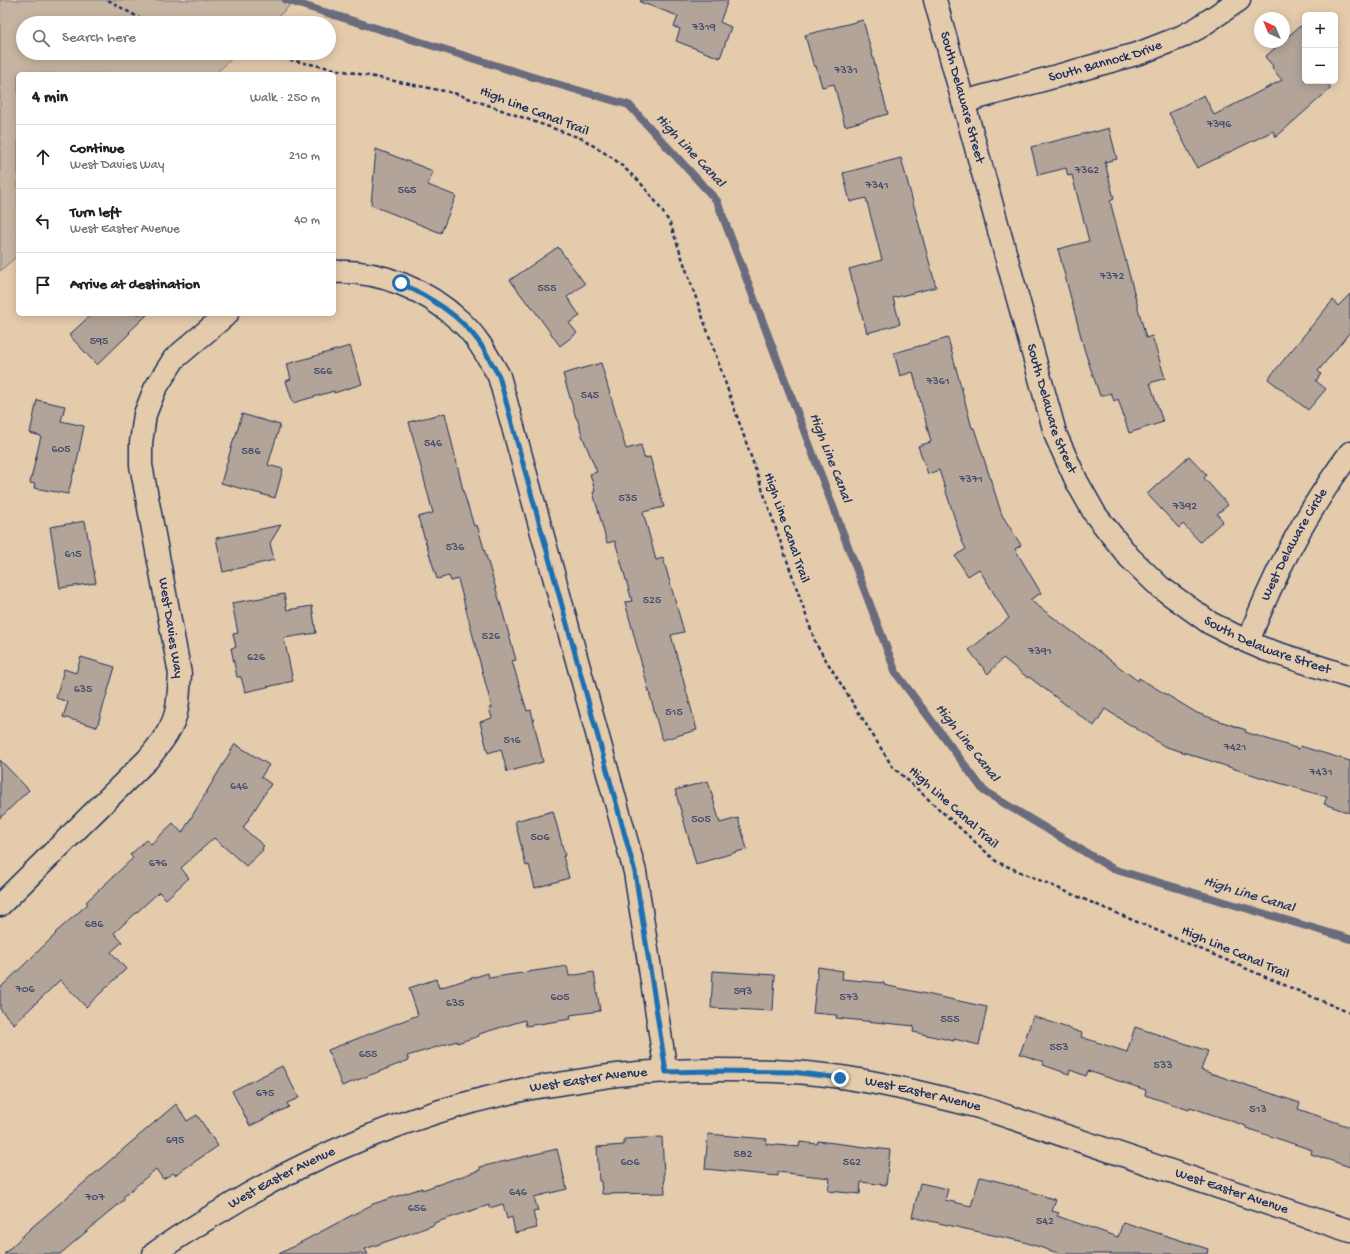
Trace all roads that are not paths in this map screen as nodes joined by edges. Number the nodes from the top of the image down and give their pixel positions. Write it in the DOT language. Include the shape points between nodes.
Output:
graph roads {
  1 [pos="934,0"];
  2 [pos="1239,0"];
  3 [pos="963,102"];
  4 [pos="336,272"];
  5 [pos="225,316"];
  6 [pos="1350,453"];
  7 [pos="1248,642"];
  8 [pos="1350,677"];
  9 [pos="2,898"];
  10 [pos="666,1072"];
  11 [pos="1350,1231"];
  12 [pos="154,1254"];
  1 -- 3 [label="street, South Delaware Street"];
  2 -- 3 [label="street, South Bannock Drive" via="1198,28 1140,53"];
  3 -- 7 [label="street, South Delaware Street" via="1056,436 1077,482 1095,514 1124,551 1160,587 1210,623"];
  4 -- 10 [label="street" via="374,275 401,283 430,298 460,321 478,341 499,376 635,872"];
  5 -- 9 [label="street, West Davies Way" via="174,359 155,389 145,414 141,443 141,465 180,674 177,709 169,731 148,759"];
  6 -- 7 [label="street, West Delaware Circle" via="1292,544 1262,605"];
  7 -- 8 [label="street, South Delaware Street" via="1264,650"];
  10 -- 11 [label="street, West Easter Avenue" via="792,1072 918,1092 979,1107"];
  10 -- 12 [label="street, West Easter Avenue" via="616,1075 518,1090 454,1107 391,1128 315,1159 255,1189"];
}
